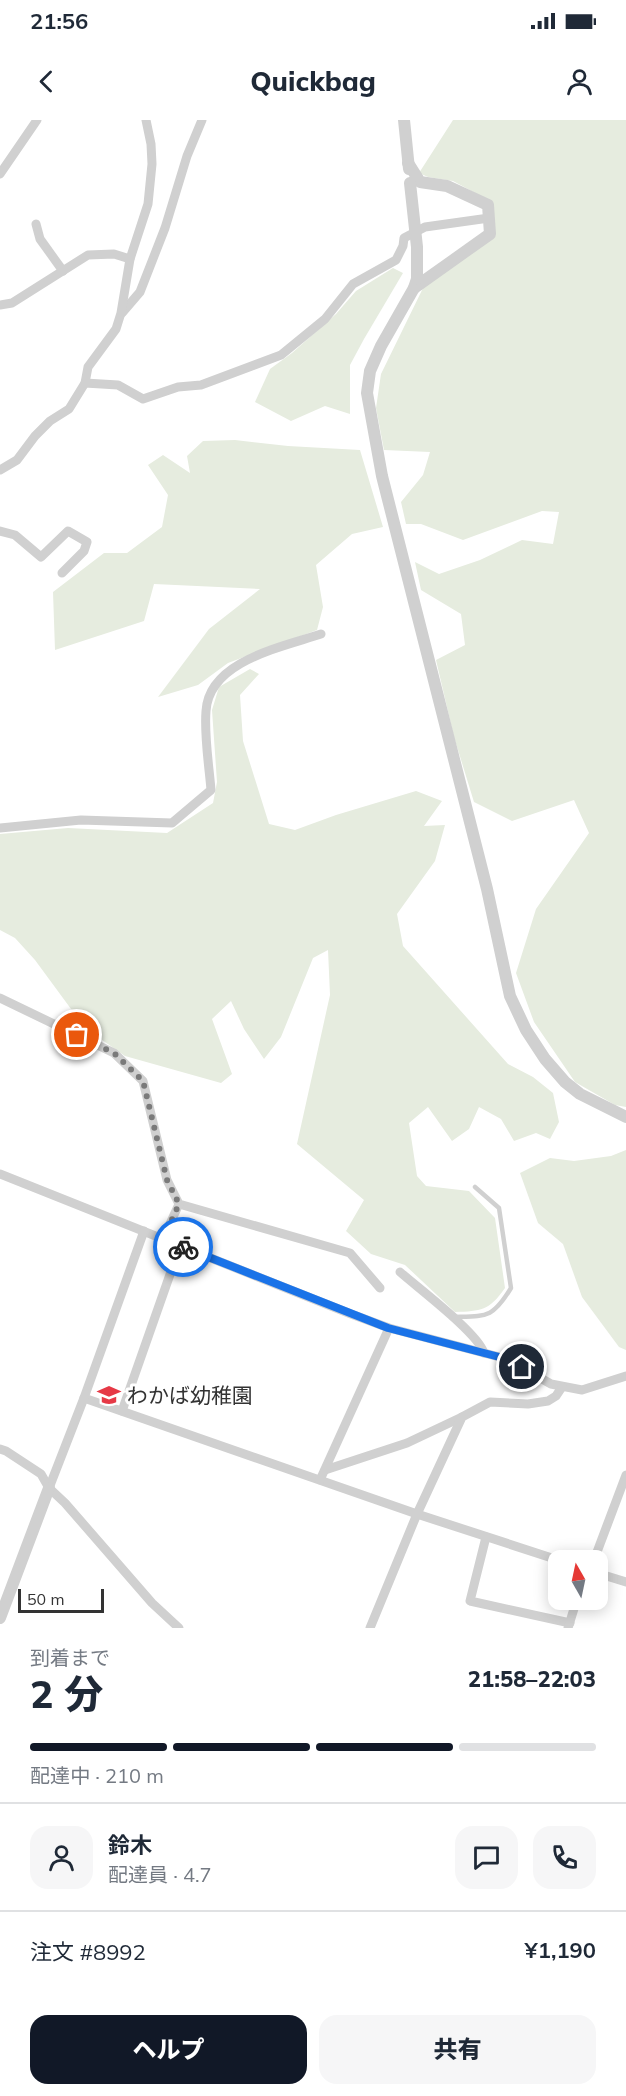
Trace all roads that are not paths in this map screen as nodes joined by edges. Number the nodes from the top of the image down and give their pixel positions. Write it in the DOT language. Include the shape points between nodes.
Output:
graph roads {
  1 [pos="37,120"];
  2 [pos="146,120"];
  3 [pos="202,120"];
  4 [pos="404,120"];
  5 [pos="408,163"];
  6 [pos="0,174"];
  7 [pos="489,218"];
  8 [pos="36,224"];
  9 [pos="130,259"];
  10 [pos="63,271"];
  11 [pos="416,283"];
  12 [pos="0,305"];
  13 [pos="121,314"];
  14 [pos="85,383"];
  15 [pos="0,470"];
  16 [pos="0,531"];
  17 [pos="62,573"];
  18 [pos="321,634"];
  19 [pos="0,828"];
  20 [pos="0,998"];
  21 [pos="626,1117"];
  22 [pos="0,1174"];
  23 [pos="476,1187"];
  24 [pos="179,1204"];
  25 [pos="144,1231"];
  26 [pos="163,1239"];
  27 [pos="180,1246"];
  28 [pos="400,1272"];
  29 [pos="380,1288"];
  30 [pos="453,1317"];
  31 [pos="388,1328"];
  32 [pos="484,1353"];
  33 [pos="626,1376"];
  34 [pos="562,1387"];
  35 [pos="84,1398"];
  36 [pos="122,1411"];
  37 [pos="462,1417"];
  38 [pos="0,1449"];
  39 [pos="325,1470"];
  40 [pos="626,1475"];
  41 [pos="320,1480"];
  42 [pos="49,1488"];
  43 [pos="417,1514"];
  44 [pos="486,1537"];
  45 [pos="598,1550"];
  46 [pos="548,1557"];
  47 [pos="608,1576"];
  48 [pos="626,1582"];
  49 [pos="574,1610"];
  50 [pos="0,1618"];
  51 [pos="569,1626"];
  52 [pos="179,1628"];
  53 [pos="370,1628"];
  1 -- 6 [label="street"];
  2 -- 9 [label="street" via="152,164 148,204"];
  3 -- 13 [label="street" via="140,292"];
  4 -- 5 [label="street"];
  5 -- 7 [label="street" via="420,182 447,186 488,205"];
  5 -- 11 [label="street, bridge" via="417,247"];
  7 -- 11 [label="street" via="490,234"];
  7 -- 14 [label="street" via="425,227 404,238 396,260 353,284 325,320 281,355 201,385 178,387 143,399 117,385"];
  8 -- 10 [label="street" via="40,239"];
  9 -- 10 [label="street" via="114,254 88,255"];
  9 -- 13 [label="street"];
  10 -- 12 [label="street" via="12,303"];
  11 -- 21 [label="street" via="381,346 370,371 367,393 382,476 487,889 510,996 526,1030 565,1082"];
  13 -- 14 [label="street" via="116,329 88,367"];
  14 -- 15 [label="street" via="69,409 34,436 17,460"];
  16 -- 17 [label="street" via="15,535 41,556 68,531 87,542 84,551"];
  18 -- 19 [label="street" via="252,658 221,676 208,695 206,712 211,790 171,823 81,820"];
  20 -- 24 [label="street" via="114,1053 143,1081 167,1180"];
  22 -- 25 [label="street"];
  23 -- 30 [label="lane" via="499,1208 511,1288 500,1306 486,1316"];
  24 -- 26 [label="street"];
  24 -- 29 [label="street" via="350,1253"];
  25 -- 26 [label="street"];
  25 -- 35 [label="street"];
  26 -- 27 [label="street"];
  27 -- 31 [label="street"];
  27 -- 36 [label="street"];
  28 -- 30 [label="street"];
  30 -- 32 [label="street" via="482,1345"];
  31 -- 32 [label="street"];
  31 -- 39 [label="street"];
  32 -- 34 [label="street" via="507,1359"];
  33 -- 34 [label="street" via="582,1390"];
  34 -- 37 [label="street" via="548,1401 490,1402"];
  35 -- 36 [label="street"];
  35 -- 42 [label="street"];
  36 -- 41 [label="street"];
  37 -- 39 [label="street" via="408,1443"];
  37 -- 43 [label="street"];
  38 -- 42 [label="street" via="41,1474"];
  39 -- 41 [label="street"];
  40 -- 45 [label="street"];
  41 -- 43 [label="street"];
  42 -- 50 [label="street"];
  42 -- 52 [label="street"];
  43 -- 44 [label="street"];
  43 -- 53 [label="street"];
  44 -- 46 [label="street"];
  44 -- 51 [label="street" via="470,1601"];
  47 -- 48 [label="street"];
  49 -- 51 [label="street"];
}
